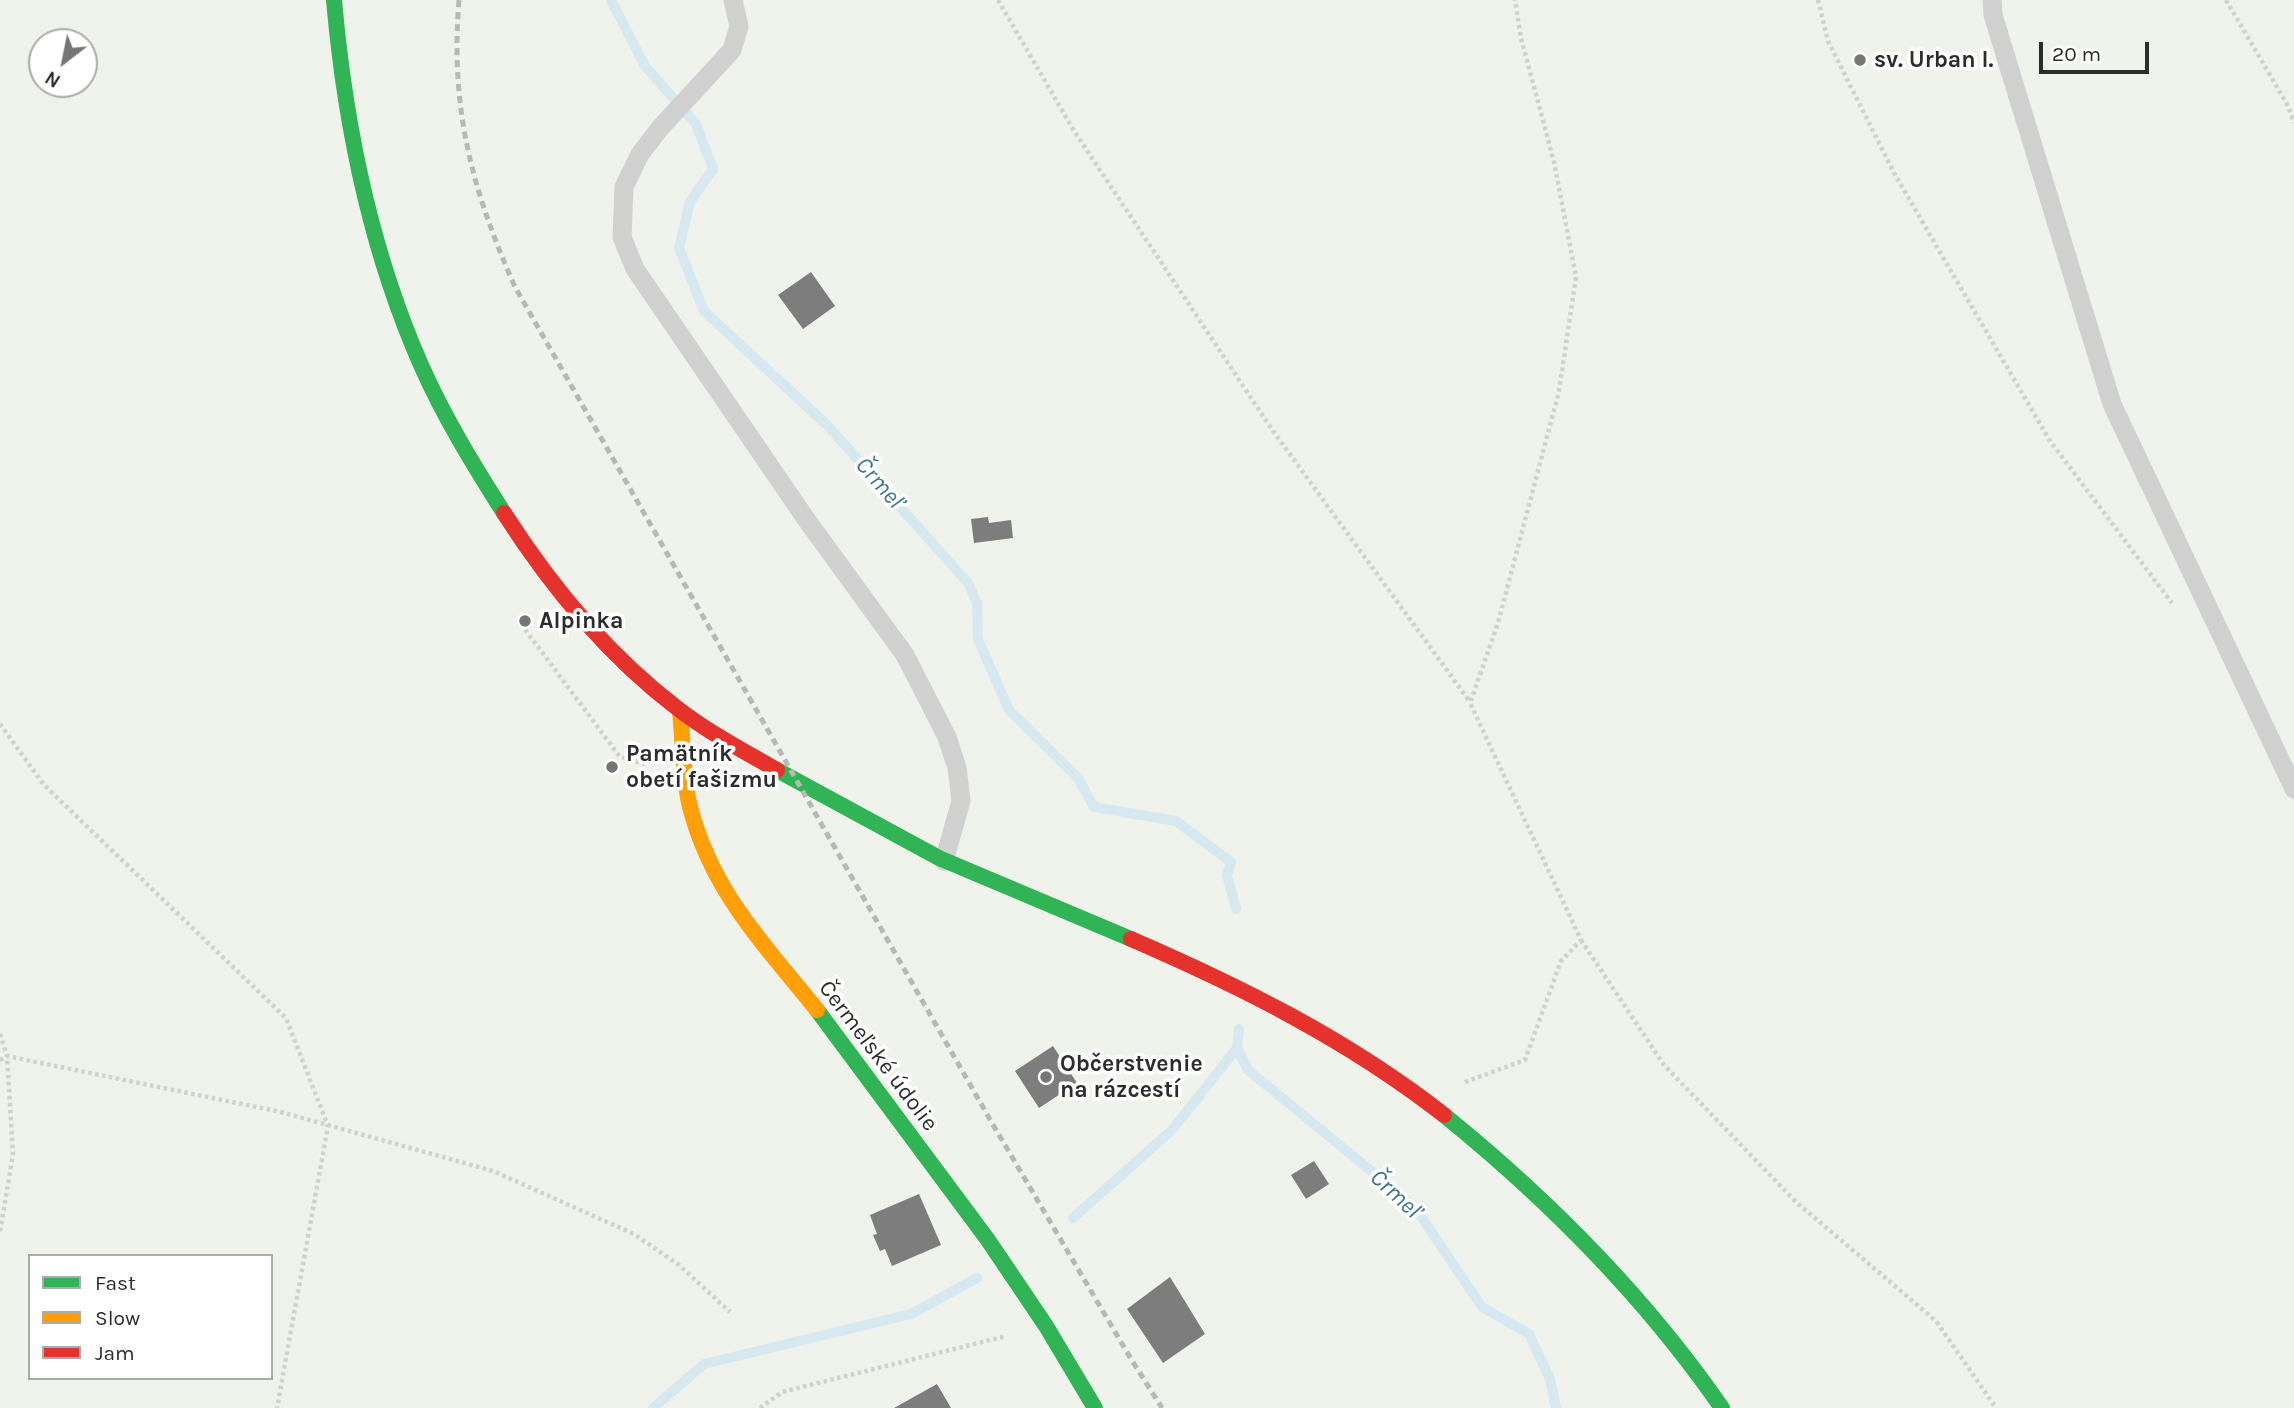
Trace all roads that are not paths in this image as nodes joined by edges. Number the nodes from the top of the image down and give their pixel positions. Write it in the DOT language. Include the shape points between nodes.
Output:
graph roads {
  1 [pos="334,0"];
  2 [pos="733,0"];
  3 [pos="1992,0"];
  4 [pos="680,710"];
  5 [pos="2294,789"];
  6 [pos="944,861"];
  7 [pos="1095,1408"];
  8 [pos="1721,1408"];
  1 -- 4 [label="main road" via="360,179 376,240 421,365 503,512 551,579 614,652"];
  2 -- 6 [label="lane" via="739,26 732,50 640,154 624,187 622,237 635,269 905,655 947,737 957,768 961,801"];
  3 -- 5 [label="lane" via="2112,404"];
  4 -- 6 [label="main road" via="842,809"];
  4 -- 7 [label="main road, Čermeľské údolie" via="690,805 706,857 734,908 837,1035 989,1240"];
  6 -- 8 [label="main road" via="1189,966 1292,1016 1373,1063 1442,1113 1592,1249 1674,1340"];
}
